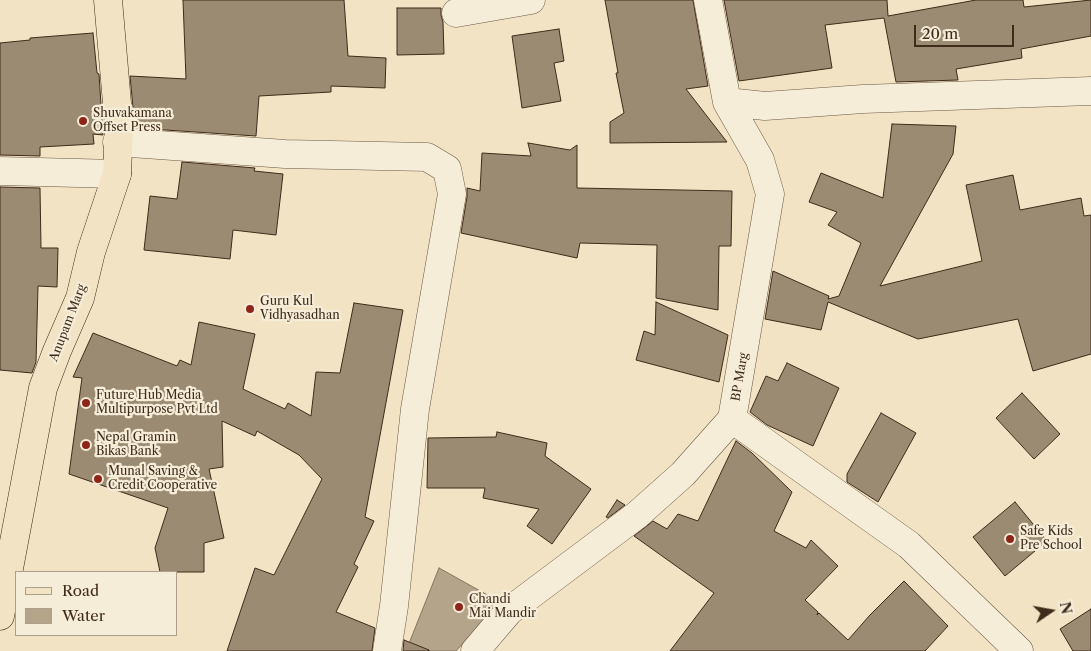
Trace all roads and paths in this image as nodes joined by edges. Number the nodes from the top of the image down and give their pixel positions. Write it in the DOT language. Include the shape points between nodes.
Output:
graph roads {
  1 [pos="108,0"];
  2 [pos="531,0"];
  3 [pos="708,0"];
  4 [pos="456,13"];
  5 [pos="1091,92"];
  6 [pos="727,102"];
  7 [pos="117,142"];
  8 [pos="0,171"];
  9 [pos="117,174"];
  10 [pos="732,419"];
  11 [pos="0,616"];
  12 [pos="387,651"];
  13 [pos="475,651"];
  14 [pos="1019,651"];
  1 -- 7 [label="main road, Anupam Marg" via="119,126"];
  2 -- 4 [label="street"];
  3 -- 6 [label="street, BP Marg"];
  5 -- 6 [label="street" via="863,99 765,106"];
  6 -- 10 [label="street, BP Marg" via="760,160 770,194"];
  7 -- 9 [label="main road, Anupam Marg"];
  7 -- 12 [label="street" via="285,154 427,157 447,169 452,194 415,409"];
  8 -- 9 [label="street"];
  9 -- 11 [label="main road, Anupam Marg" via="80,298 43,388"];
  10 -- 13 [label="street, BP Marg" via="683,474 636,515 510,611"];
  10 -- 14 [label="street" via="909,545"];
}
